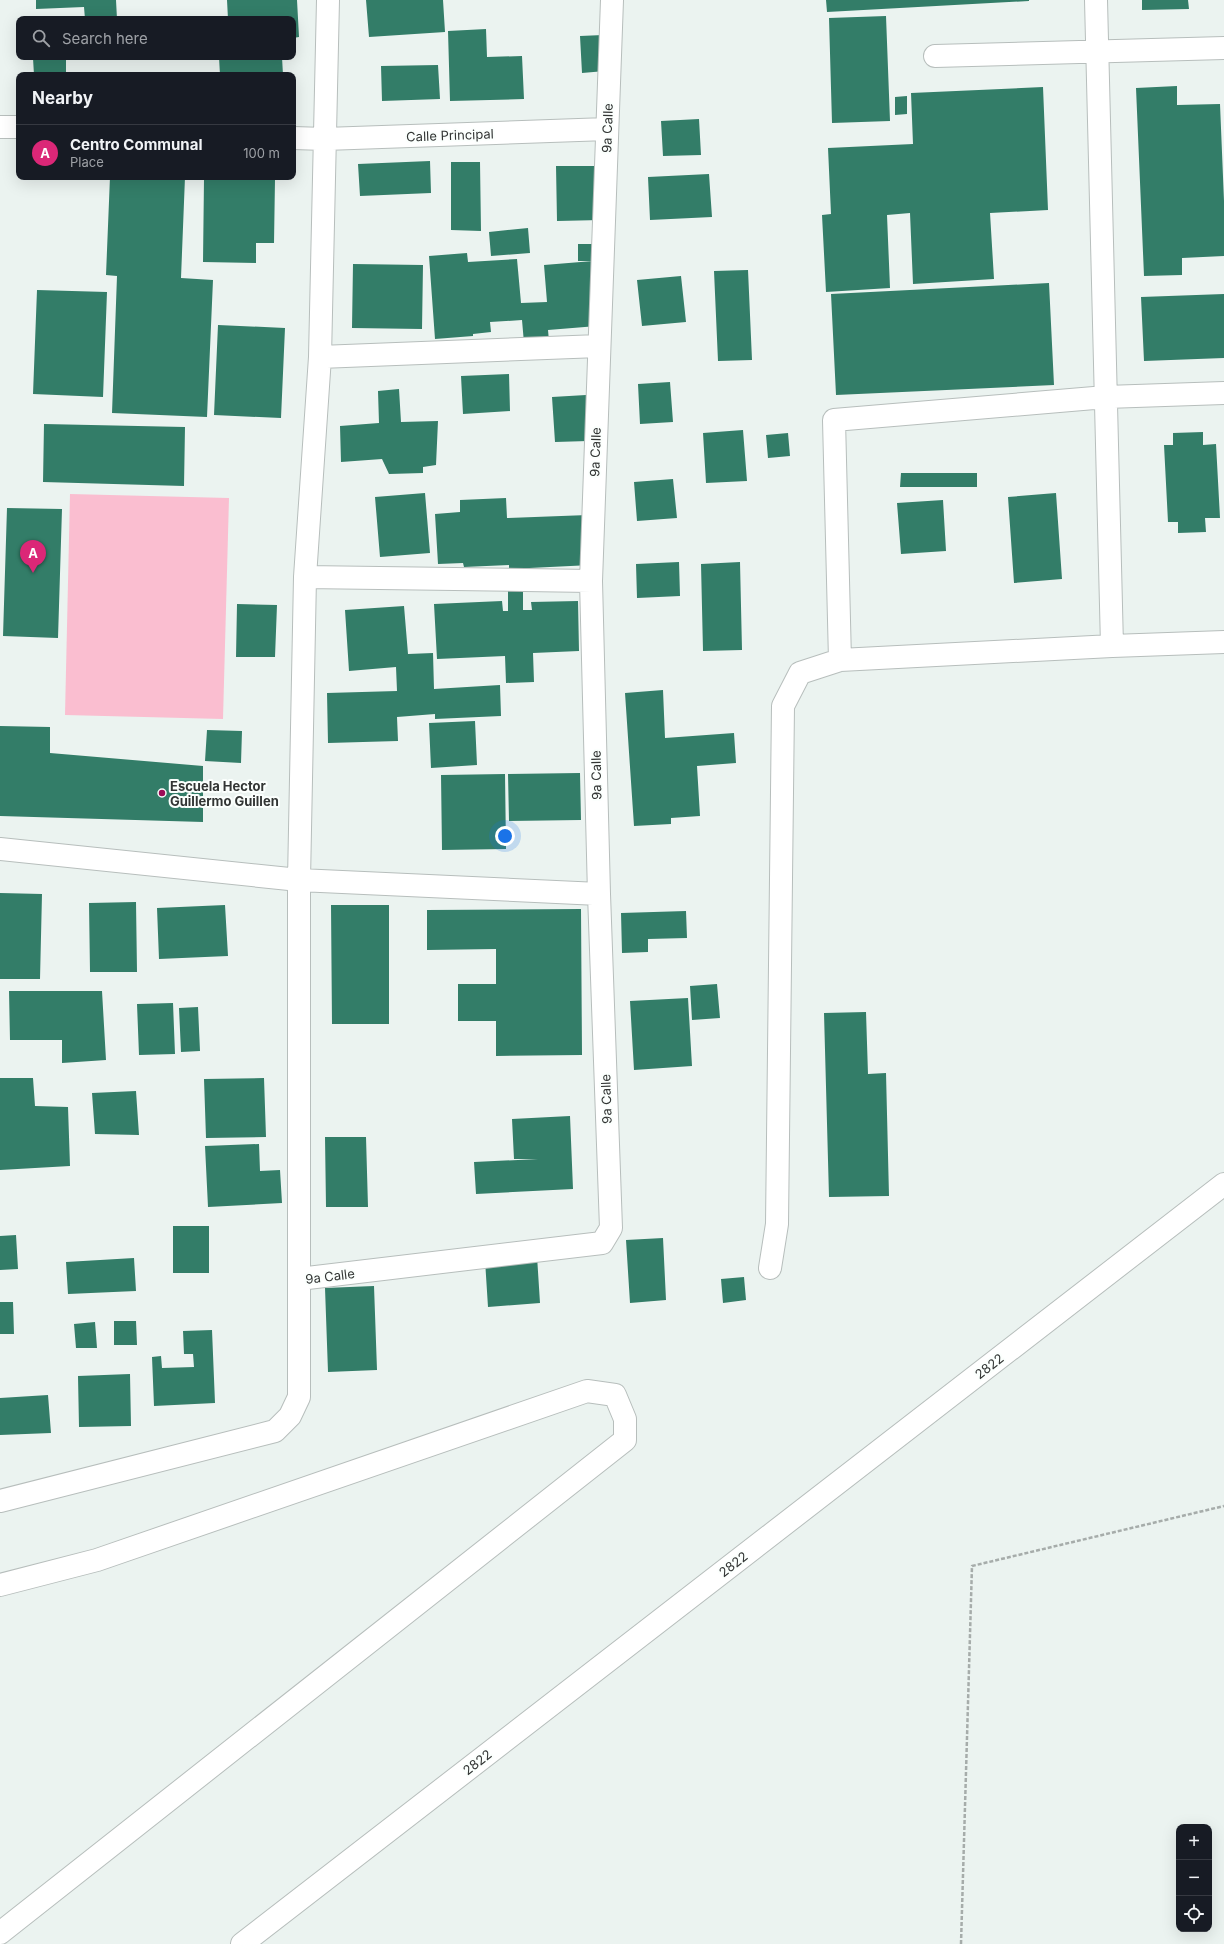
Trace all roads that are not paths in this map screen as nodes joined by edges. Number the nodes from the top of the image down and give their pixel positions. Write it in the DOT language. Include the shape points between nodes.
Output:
graph roads {
  1 [pos="328,0"];
  2 [pos="612,0"];
  3 [pos="1096,0"];
  4 [pos="1224,48"];
  5 [pos="1097,52"];
  6 [pos="934,56"];
  7 [pos="0,127"];
  8 [pos="16,127"];
  9 [pos="607,129"];
  10 [pos="296,138"];
  11 [pos="325,139"];
  12 [pos="599,346"];
  13 [pos="320,357"];
  14 [pos="1224,394"];
  15 [pos="1106,397"];
  16 [pos="305,577"];
  17 [pos="591,581"];
  18 [pos="1224,642"];
  19 [pos="1112,646"];
  20 [pos="840,660"];
  21 [pos="0,850"];
  22 [pos="299,880"];
  23 [pos="599,894"];
  24 [pos="1224,1184"];
  25 [pos="770,1268"];
  26 [pos="299,1280"];
  27 [pos="0,1501"];
  28 [pos="0,1585"];
  29 [pos="0,1933"];
  30 [pos="242,1944"];
  1 -- 11 [label="street"];
  2 -- 9 [label="street, 9a Calle"];
  3 -- 5 [label="street"];
  4 -- 5 [label="street"];
  5 -- 6 [label="street"];
  5 -- 15 [label="street"];
  7 -- 8 [label="street"];
  9 -- 11 [label="street, Calle Principal"];
  9 -- 12 [label="street, 9a Calle"];
  10 -- 11 [label="street, Calle Principal"];
  11 -- 13 [label="street"];
  12 -- 13 [label="street"];
  12 -- 17 [label="street, 9a Calle"];
  13 -- 16 [label="street"];
  14 -- 15 [label="street"];
  15 -- 19 [label="street"];
  15 -- 20 [label="street" via="834,420"];
  16 -- 17 [label="street"];
  16 -- 22 [label="street"];
  17 -- 23 [label="street, 9a Calle"];
  18 -- 19 [label="street"];
  19 -- 20 [label="street"];
  20 -- 25 [label="street" via="800,673 783,706 777,1224"];
  21 -- 22 [label="street"];
  22 -- 23 [label="street"];
  22 -- 26 [label="street"];
  23 -- 26 [label="street, 9a Calle" via="611,1228 602,1243"];
  24 -- 30 [label="street, 2822"];
  26 -- 27 [label="street" via="299,1397 290,1416 275,1431"];
  28 -- 29 [label="street" via="98,1560 587,1391 615,1395 625,1419 625,1440"];
}
